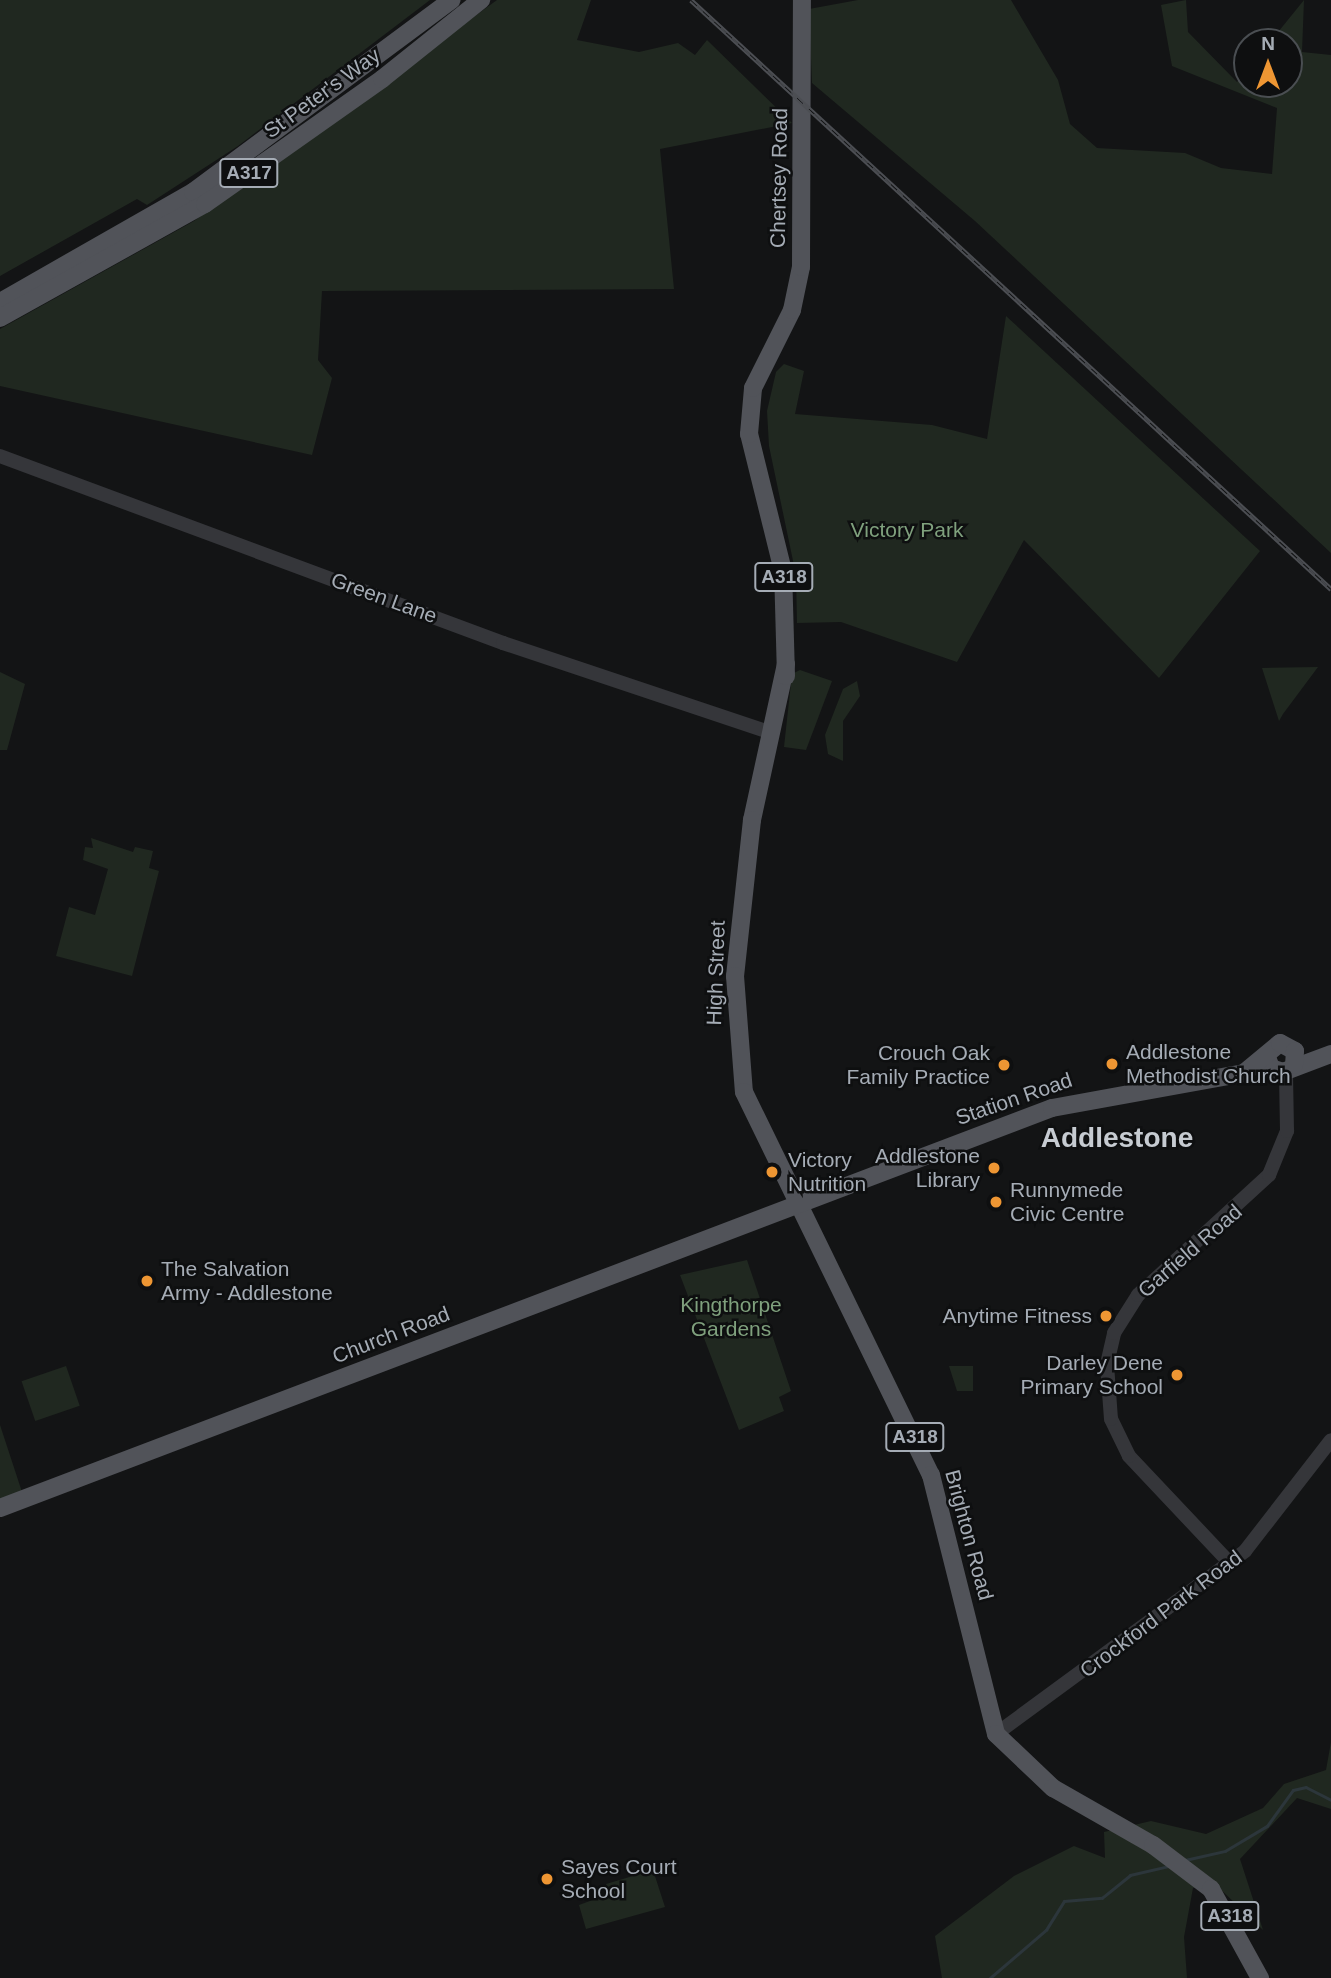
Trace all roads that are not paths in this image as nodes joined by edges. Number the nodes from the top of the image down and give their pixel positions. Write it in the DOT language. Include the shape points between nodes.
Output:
graph roads {
  1 [pos="452,0"];
  2 [pos="481,0"];
  3 [pos="802,0"];
  4 [pos="0,302"];
  5 [pos="0,318"];
  6 [pos="2,462"];
  7 [pos="772,733"];
  8 [pos="1326,1055"];
  9 [pos="1278,1064"];
  10 [pos="798,1205"];
  11 [pos="1331,1440"];
  12 [pos="0,1508"];
  13 [pos="1227,1560"];
  14 [pos="996,1734"];
  15 [pos="1260,1978"];
  1 -- 4 [label="main road, St Peter's Way / A317" via="193,192"];
  2 -- 5 [label="main road, St Peter's Way / A317" via="382,79 205,205"];
  3 -- 7 [label="main road, Chertsey Road / A318" via="801,267 792,310 771,351 757,417 762,493 783,571 786,664"];
  6 -- 7 [label="street, Green Lane" via="502,643"];
  7 -- 10 [label="main road, High Street / A318" via="752,820 735,1018 744,1092"];
  8 -- 9 [label="main road, Station Road"];
  9 -- 10 [label="main road, Station Road" via="1059,1105"];
  9 -- 13 [label="street, Garfield Road" via="1287,1130 1269,1175 1138,1296 1114,1333 1107,1364 1111,1419 1129,1457"];
  10 -- 12 [label="main road, Church Road"];
  10 -- 14 [label="main road, Brighton Road / A318" via="931,1475"];
  11 -- 13 [label="street, Crockford Park Road" via="1245,1551"];
  13 -- 14 [label="street, Crockford Park Road" via="1208,1581"];
  14 -- 15 [label="main road, A318" via="1053,1788 1183,1867 1223,1905"];
}
